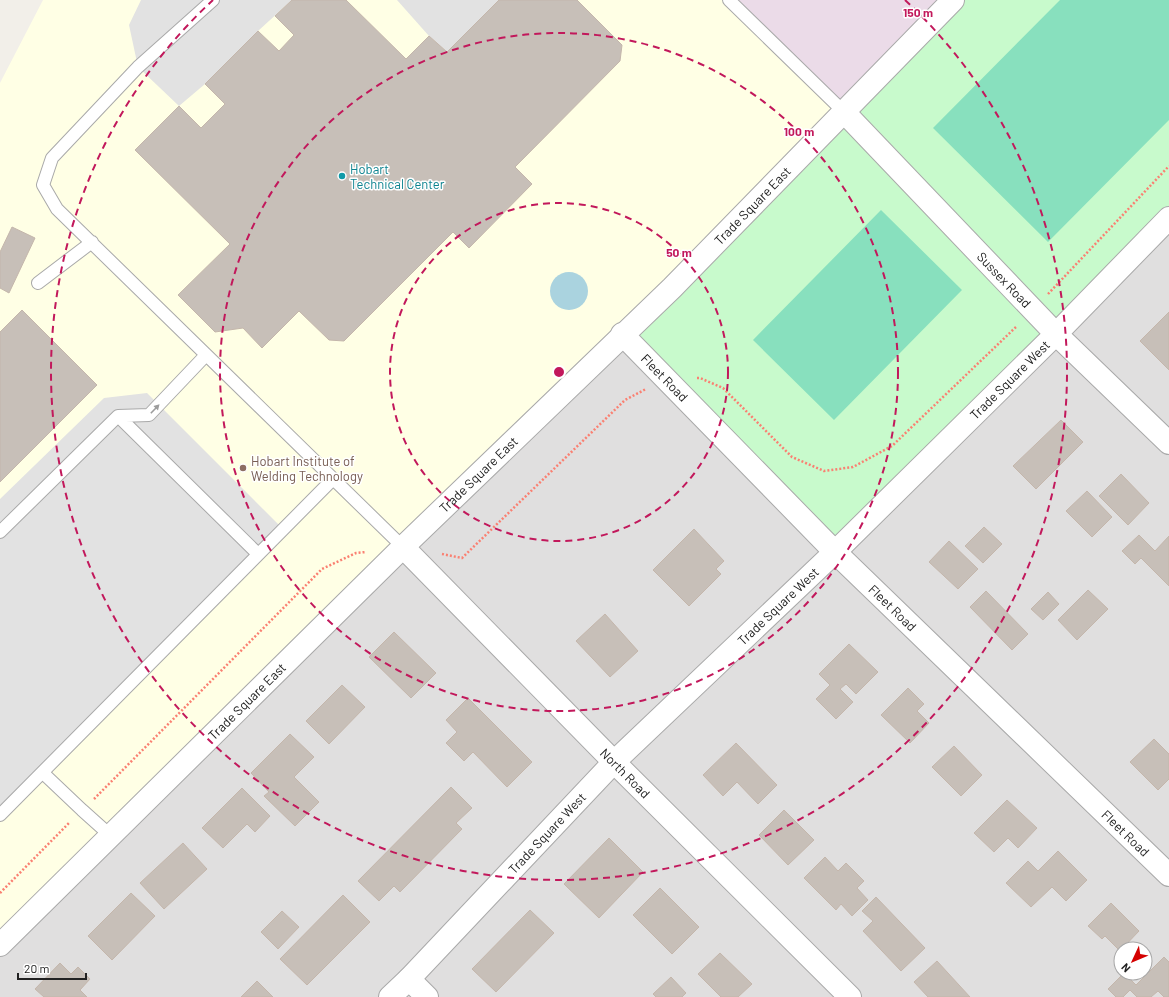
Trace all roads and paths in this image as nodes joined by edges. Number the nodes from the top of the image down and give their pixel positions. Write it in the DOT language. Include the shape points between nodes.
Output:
graph roads {
  1 [pos="212,0"];
  2 [pos="729,0"];
  3 [pos="953,0"];
  4 [pos="844,112"];
  5 [pos="1169,166"];
  6 [pos="1169,218"];
  7 [pos="92,242"];
  8 [pos="38,283"];
  9 [pos="1033,310"];
  10 [pos="622,334"];
  11 [pos="1056,334"];
  12 [pos="206,355"];
  13 [pos="669,383"];
  14 [pos="118,416"];
  15 [pos="1169,443"];
  16 [pos="333,479"];
  17 [pos="0,532"];
  18 [pos="403,547"];
  19 [pos="835,552"];
  20 [pos="258,554"];
  21 [pos="440,554"];
  22 [pos="614,762"];
  23 [pos="43,773"];
  24 [pos="82,810"];
  25 [pos="0,815"];
  26 [pos="111,836"];
  27 [pos="1169,874"];
  28 [pos="0,893"];
  29 [pos="0,945"];
  30 [pos="409,979"];
  31 [pos="390,997"];
  32 [pos="427,997"];
  33 [pos="850,997"];
  1 -- 7 [label="lane" via="138,67 52,158 43,185 57,209"];
  2 -- 4 [label="lane"];
  3 -- 4 [label="street, Trade Square East"];
  4 -- 9 [label="street, Sussex Road"];
  4 -- 10 [label="street, Trade Square East" via="672,288"];
  5 -- 9 [label="path"];
  6 -- 11 [label="street, Trade Square West"];
  7 -- 8 [label="lane"];
  7 -- 12 [label="lane"];
  9 -- 11 [label="street, Sussex Road"];
  9 -- 13 [label="path" via="892,446 853,467 824,471 792,457 723,388 700,378"];
  10 -- 13 [label="street, Fleet Road"];
  10 -- 18 [label="street, Trade Square East"];
  11 -- 15 [label="street, Sussex Road"];
  11 -- 19 [label="street, Trade Square West"];
  14 -- 12 [label="lane, one-way" via="149,415"];
  12 -- 16 [label="lane"];
  13 -- 19 [label="street, Fleet Road"];
  13 -- 21 [label="path" via="647,388 625,400 462,558"];
  14 -- 17 [label="lane"];
  14 -- 20 [label="lane"];
  16 -- 18 [label="lane"];
  16 -- 20 [label="lane"];
  18 -- 22 [label="street, North Road"];
  18 -- 24 [label="path" via="356,553 322,569"];
  18 -- 26 [label="street, Trade Square East"];
  19 -- 22 [label="street, Trade Square West"];
  19 -- 27 [label="street, Fleet Road"];
  20 -- 23 [label="lane"];
  22 -- 30 [label="street, Trade Square West"];
  22 -- 33 [label="street, North Road"];
  23 -- 24 [label="lane"];
  23 -- 25 [label="lane"];
  24 -- 26 [label="lane"];
  24 -- 28 [label="path"];
  26 -- 29 [label="street, Trade Square East"];
  30 -- 31 [label="street, Trade Square West"];
  30 -- 32 [label="street"];
}
